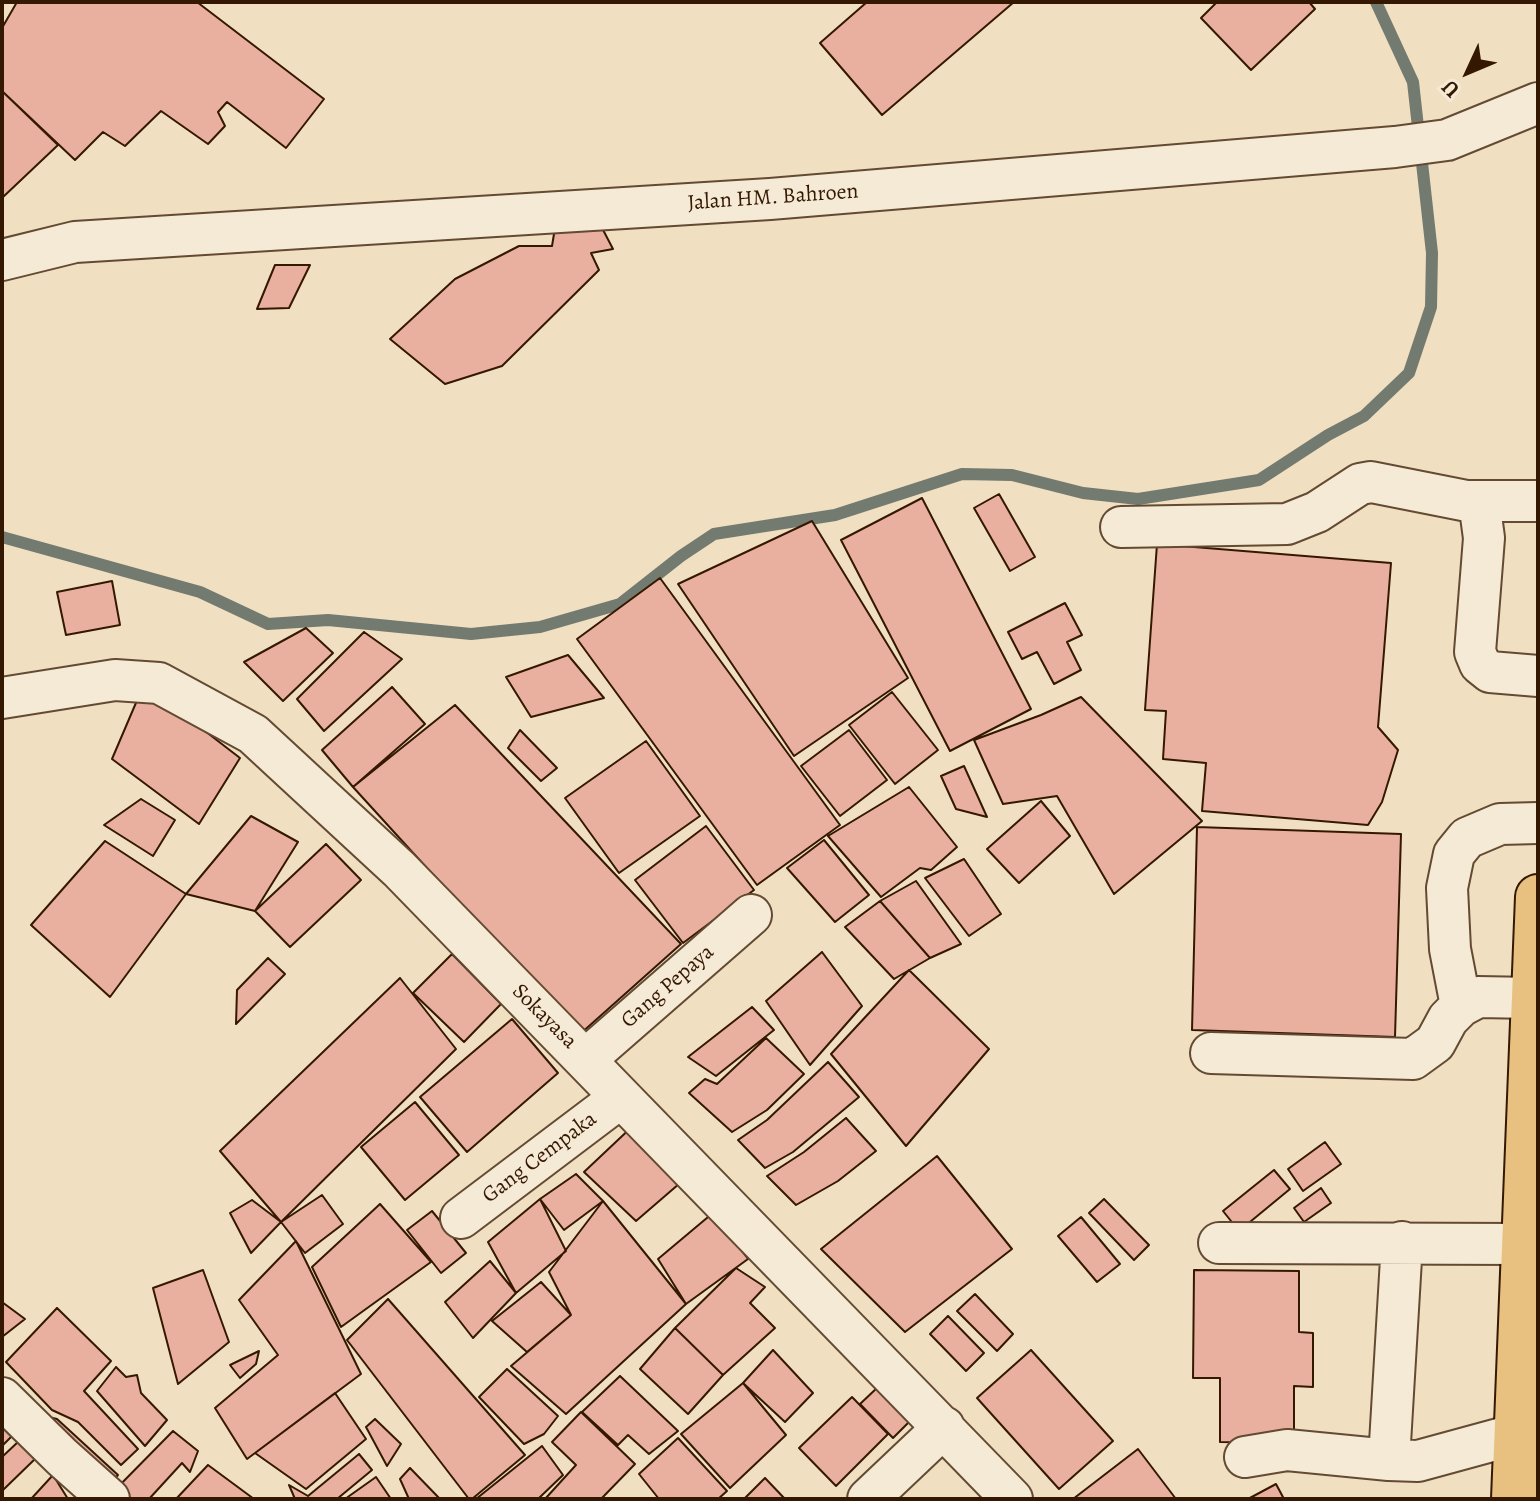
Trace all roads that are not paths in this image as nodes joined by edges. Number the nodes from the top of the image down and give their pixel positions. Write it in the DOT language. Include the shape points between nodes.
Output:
graph roads {
  1 [pos="1538,103"];
  2 [pos="2,260"];
  3 [pos="1479,501"];
  4 [pos="1538,501"];
  5 [pos="1121,527"];
  6 [pos="1538,676"];
  7 [pos="2,698"];
  8 [pos="1538,823"];
  9 [pos="1538,897"];
  10 [pos="751,915"];
  11 [pos="1533,998"];
  12 [pos="1461,1006"];
  13 [pos="1211,1053"];
  14 [pos="586,1059"];
  15 [pos="620,1098"];
  16 [pos="461,1218"];
  17 [pos="1402,1242"];
  18 [pos="1219,1243"];
  19 [pos="1523,1244"];
  20 [pos="2,1398"];
  21 [pos="944,1427"];
  22 [pos="1527,1428"];
  23 [pos="1245,1457"];
  24 [pos="1389,1460"];
  25 [pos="109,1499"];
  26 [pos="868,1499"];
  27 [pos="1012,1499"];
  28 [pos="1514,1499"];
  1 -- 2 [label="street, Jalan HM. Bahroen" via="1447,140 1395,147 770,199 75,242"];
  3 -- 4 [label="street"];
  3 -- 5 [label="street" via="1371,482 1287,524"];
  3 -- 6 [label="street" via="1484,538 1475,652 1490,672"];
  7 -- 14 [label="street, Sokayasa" via="115,680 159,683 253,734 399,869"];
  8 -- 12 [label="street" via="1500,824 1467,838 1454,854 1447,888 1450,949"];
  9 -- 11 [label="main road"];
  10 -- 14 [label="street, Gang Pepaya"];
  11 -- 12 [label="street" via="1478,997"];
  11 -- 19 [label="main road"];
  12 -- 13 [label="street" via="1435,1043 1413,1059"];
  14 -- 15 [label="street, Sokayasa"];
  15 -- 16 [label="street, Gang Cempaka"];
  15 -- 21 [label="street, Sokayasa"];
  17 -- 18 [label="street"];
  17 -- 19 [label="street"];
  17 -- 24 [label="street"];
  19 -- 22 [label="main road"];
  20 -- 25 [label="street"];
  21 -- 26 [label="street"];
  21 -- 27 [label="street, Sokayasa"];
  22 -- 24 [label="street" via="1435,1458"];
  22 -- 28 [label="main road"];
  23 -- 24 [label="street" via="1287,1450"];
}
